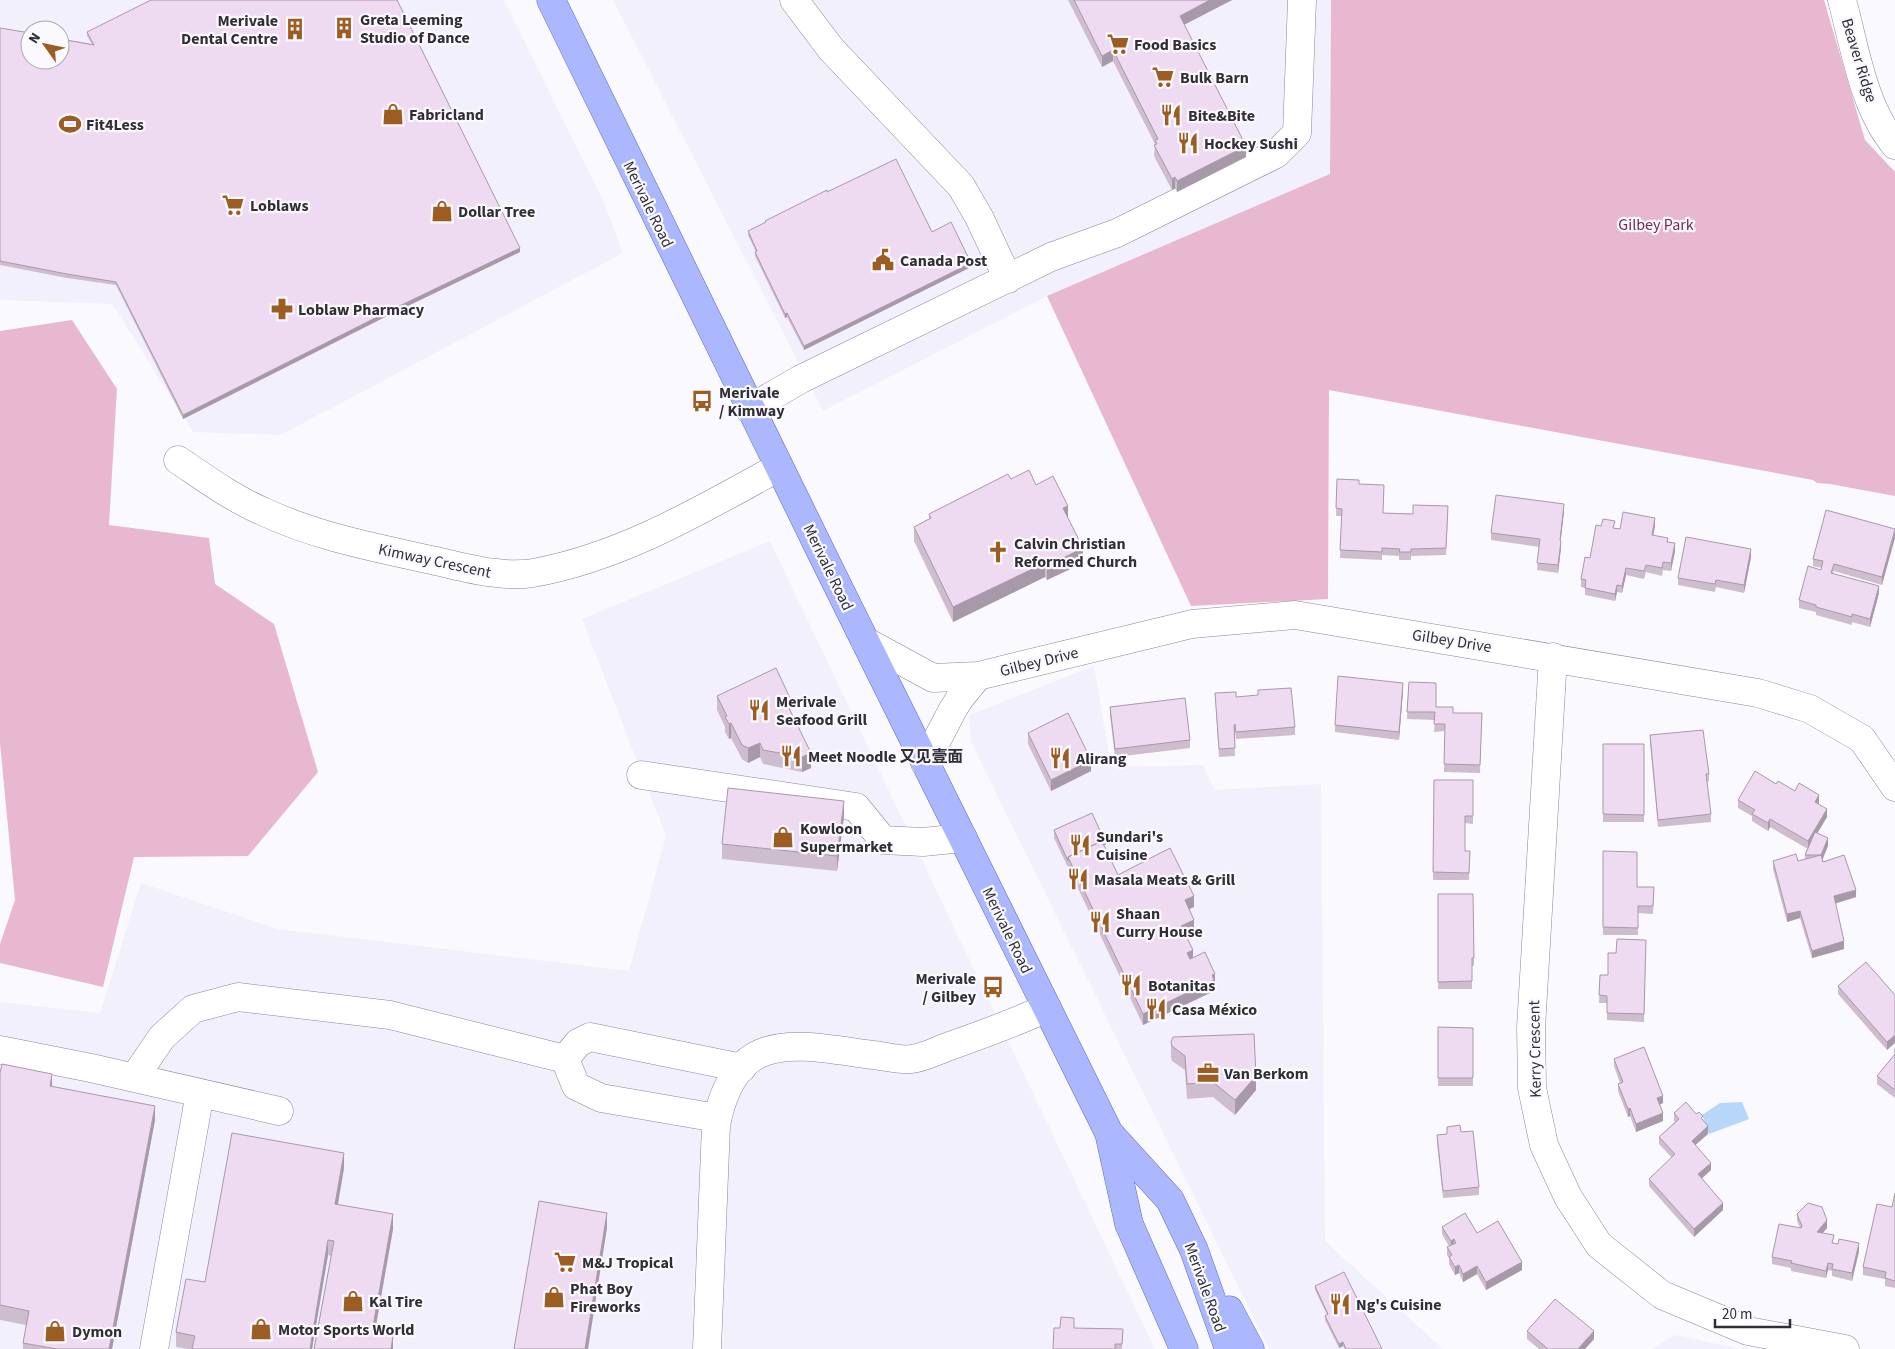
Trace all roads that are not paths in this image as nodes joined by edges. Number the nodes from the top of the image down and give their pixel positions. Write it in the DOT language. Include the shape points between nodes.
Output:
graph roads {
  1 [pos="551,0"];
  2 [pos="794,0"];
  3 [pos="1302,0"];
  4 [pos="1842,0"];
  5 [pos="1895,145"];
  6 [pos="1008,279"];
  7 [pos="749,409"];
  8 [pos="178,460"];
  9 [pos="779,467"];
  10 [pos="865,641"];
  11 [pos="1553,657"];
  12 [pos="978,676"];
  13 [pos="925,763"];
  14 [pos="641,775"];
  15 [pos="1895,787"];
  16 [pos="963,838"];
  17 [pos="1047,1008"];
  18 [pos="0,1050"];
  19 [pos="565,1059"];
  20 [pos="742,1068"];
  21 [pos="134,1078"];
  22 [pos="200,1093"];
  23 [pos="279,1111"];
  24 [pos="717,1118"];
  25 [pos="1109,1133"];
  26 [pos="1194,1250"];
  27 [pos="154,1349"];
  28 [pos="707,1349"];
  29 [pos="1184,1349"];
  30 [pos="1229,1349"];
  31 [pos="1250,1349"];
  32 [pos="1845,1349"];
  1 -- 7 [label="main road, Merivale Road"];
  2 -- 6 [label="street" via="831,50 961,186"];
  3 -- 6 [label="street" via="1297,133 1276,154 1117,233 1051,257"];
  4 -- 5 [label="street, Beaver Ridge" via="1864,84 1877,116"];
  6 -- 7 [label="street" via="801,379"];
  7 -- 9 [label="main road, Merivale Road"];
  8 -- 9 [label="street, Kimway Crescent" via="262,511 309,529 350,542 491,573 532,573 598,556 671,526"];
  9 -- 10 [label="main road, Merivale Road"];
  10 -- 12 [label="street, Gilbey Drive" via="933,678"];
  10 -- 13 [label="main road, Merivale Road"];
  11 -- 12 [label="street, Gilbey Drive" via="1295,614 1192,624"];
  11 -- 15 [label="street, Gilbey Drive" via="1758,693 1810,709 1862,739"];
  11 -- 32 [label="street, Kerry Crescent" via="1531,1028 1532,1088 1544,1145 1568,1197 1599,1245 1662,1295 1748,1331"];
  12 -- 13 [label="street, Gilbey Drive" via="952,710"];
  13 -- 16 [label="main road, Merivale Road"];
  14 -- 16 [label="street" via="856,807 883,840 923,842"];
  16 -- 17 [label="main road, Merivale Road"];
  17 -- 20 [label="street" via="911,1060 798,1046 773,1048 751,1057"];
  17 -- 25 [label="main road, Merivale Road"];
  18 -- 21 [label="street"];
  19 -- 20 [label="street" via="578,1043 590,1037"];
  19 -- 21 [label="street" via="390,1015 238,997 194,1009 162,1037"];
  19 -- 24 [label="street" via="576,1086 601,1098"];
  20 -- 24 [label="street" via="720,1104"];
  21 -- 22 [label="street"];
  22 -- 23 [label="street"];
  22 -- 27 [label="street"];
  24 -- 28 [label="street"];
  25 -- 26 [label="main road, Merivale Road" via="1170,1200"];
  25 -- 29 [label="main road, Merivale Road" via="1129,1224"];
  26 -- 30 [label="main road, Merivale Road"];
  26 -- 31 [label="main road"];
}
